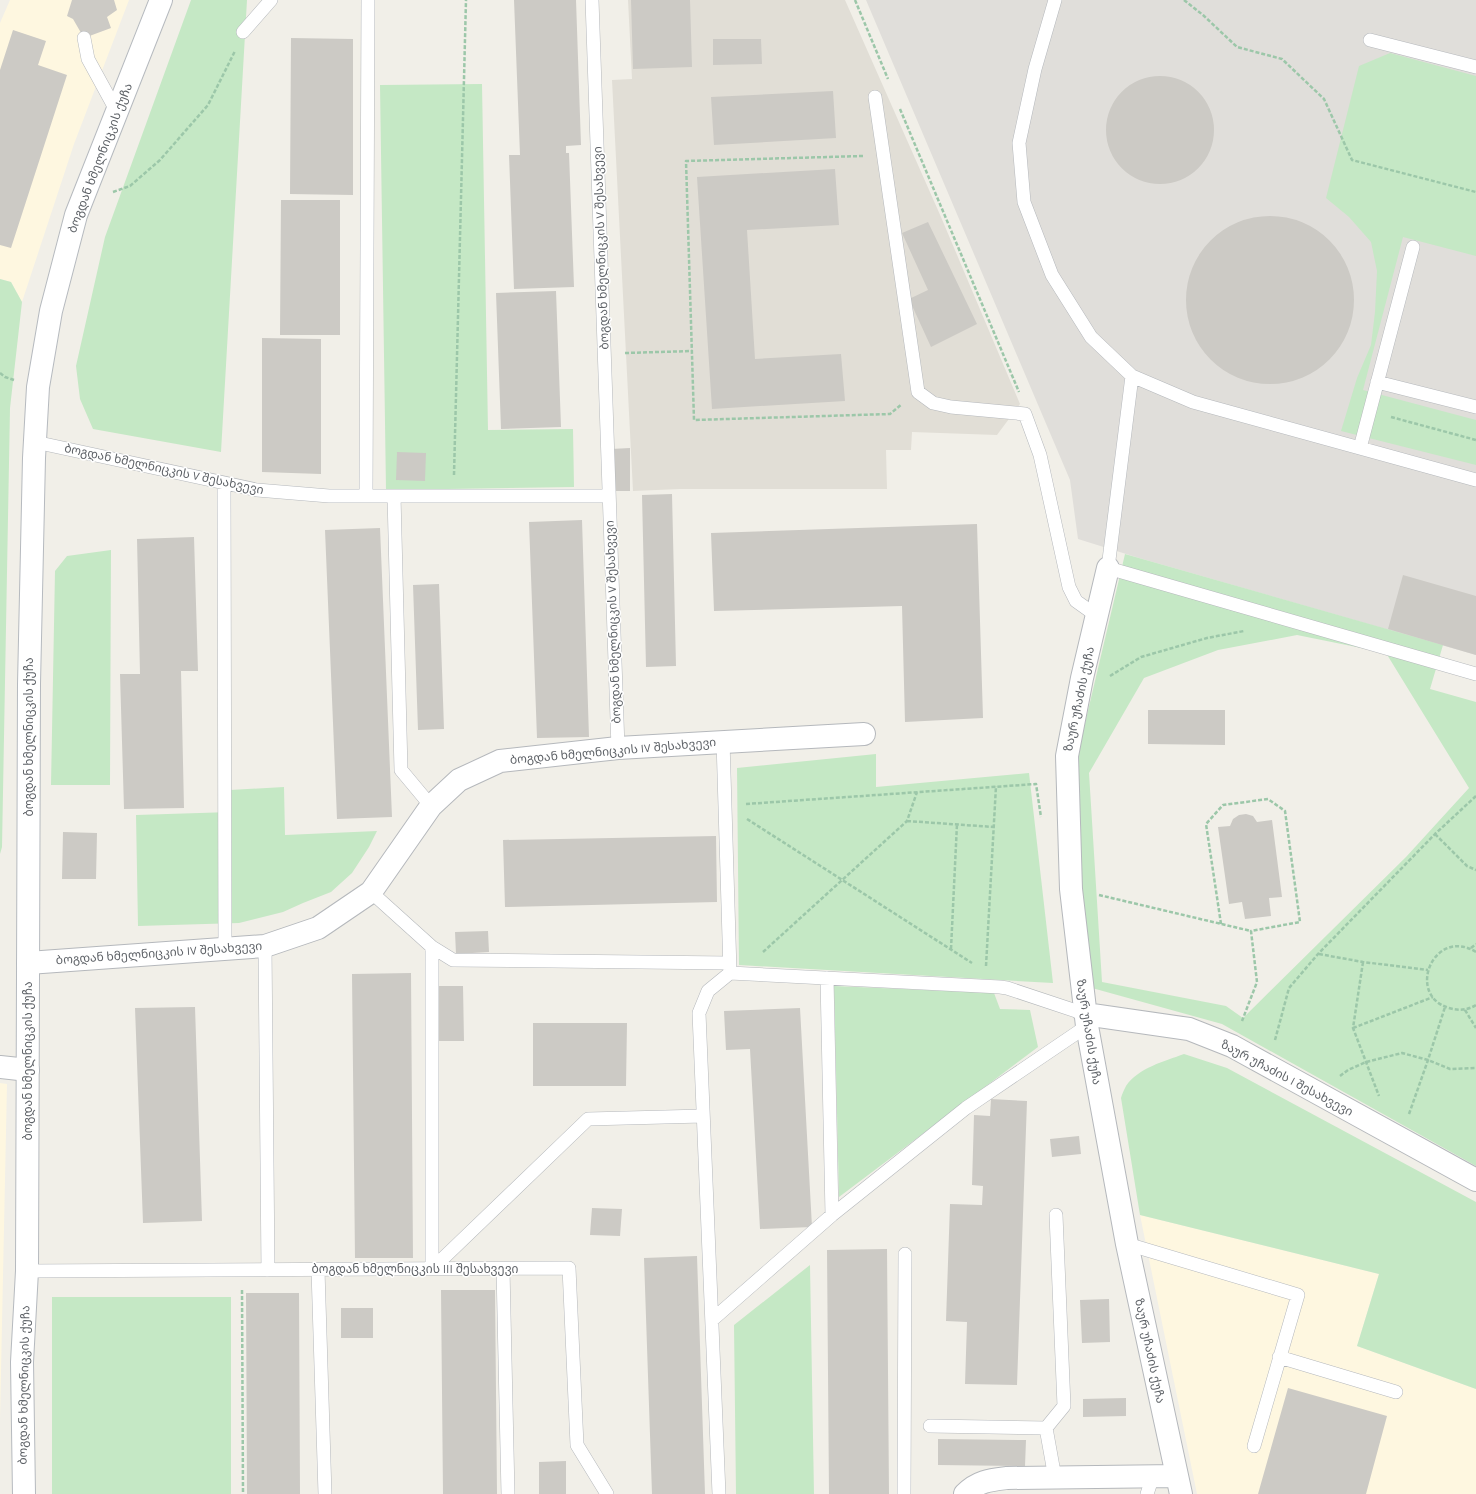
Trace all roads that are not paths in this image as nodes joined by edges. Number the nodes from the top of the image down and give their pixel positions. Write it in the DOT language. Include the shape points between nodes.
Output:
graph roads {
  1 [pos="161,0"];
  2 [pos="271,0"];
  3 [pos="368,0"];
  4 [pos="592,0"];
  5 [pos="1055,0"];
  6 [pos="244,32"];
  7 [pos="84,38"];
  8 [pos="1370,40"];
  9 [pos="1476,67"];
  10 [pos="875,97"];
  11 [pos="117,112"];
  12 [pos="1413,247"];
  13 [pos="1132,376"];
  14 [pos="1377,382"];
  15 [pos="1476,407"];
  16 [pos="34,442"];
  17 [pos="1360,448"];
  18 [pos="1476,480"];
  19 [pos="224,483"];
  20 [pos="366,496"];
  21 [pos="394,496"];
  22 [pos="609,496"];
  23 [pos="1108,568"];
  24 [pos="1097,616"];
  25 [pos="1476,674"];
  26 [pos="864,734"];
  27 [pos="723,741"];
  28 [pos="618,748"];
  29 [pos="431,806"];
  30 [pos="371,892"];
  31 [pos="265,946"];
  32 [pos="432,947"];
  33 [pos="225,949"];
  34 [pos="28,964"];
  35 [pos="733,970"];
  36 [pos="827,978"];
  37 [pos="1086,1020"];
  38 [pos="0,1067"];
  39 [pos="28,1070"];
  40 [pos="703,1116"];
  41 [pos="1476,1180"];
  42 [pos="832,1215"];
  43 [pos="1056,1215"];
  44 [pos="1127,1244"];
  45 [pos="905,1254"];
  46 [pos="432,1269"];
  47 [pos="502,1269"];
  48 [pos="268,1270"];
  49 [pos="318,1270"];
  50 [pos="27,1271"];
  51 [pos="712,1320"];
  52 [pos="1279,1357"];
  53 [pos="1396,1392"];
  54 [pos="930,1426"];
  55 [pos="1046,1428"];
  56 [pos="1254,1446"];
  57 [pos="1055,1478"];
  58 [pos="1150,1485"];
  59 [pos="1179,1485"];
  60 [pos="24,1494"];
  61 [pos="324,1494"];
  62 [pos="508,1494"];
  63 [pos="607,1494"];
  64 [pos="719,1494"];
  65 [pos="904,1494"];
  66 [pos="965,1494"];
  1 -- 11 [label="street, ბოგდან ხმელნიცკის ქუჩა"];
  2 -- 6 [label="lane"];
  3 -- 20 [label="lane"];
  4 -- 22 [label="lane, ბოგდან ხმელნიცკის V შესახვევი"];
  5 -- 13 [label="lane" via="1035,69 1019,143 1024,202 1052,275 1091,337"];
  7 -- 11 [label="lane" via="88,59"];
  8 -- 9 [label="lane"];
  10 -- 24 [label="lane" via="918,392 932,403 951,407 1025,414 1040,455 1069,587 1076,601"];
  11 -- 16 [label="street, ბოგდან ხმელნიცკის ქუჩა" via="76,215 51,311 38,387"];
  12 -- 14 [label="lane"];
  13 -- 17 [label="lane" via="1193,402"];
  13 -- 23 [label="lane"];
  14 -- 15 [label="lane"];
  14 -- 17 [label="lane"];
  16 -- 19 [label="lane, ბოგდან ხმელნიცკის V შესახვევი"];
  16 -- 34 [label="street, ბოგდან ხმელნიცკის ქუჩა" via="29,684"];
  17 -- 18 [label="lane"];
  19 -- 20 [label="lane, ბოგდან ხმელნიცკის V შესახვევი" via="257,490 329,496"];
  19 -- 33 [label="lane"];
  20 -- 21 [label="lane, ბოგდან ხმელნიცკის V შესახვევი"];
  21 -- 22 [label="lane, ბოგდან ხმელნიცკის V შესახვევი"];
  21 -- 29 [label="lane" via="401,770"];
  22 -- 28 [label="lane, ბოგდან ხმელნიცკის V შესახვევი"];
  23 -- 24 [label="street, ზაურ უჩაძის ქუჩა"];
  23 -- 25 [label="lane"];
  24 -- 37 [label="street, ზაურ უჩაძის ქუჩა" via="1078,695 1067,756 1071,889"];
  26 -- 27 [label="street, ბოგდან ხმელნიცკის IV შესახვევი"];
  27 -- 28 [label="street, ბოგდან ხმელნიცკის IV შესახვევი"];
  27 -- 35 [label="lane"];
  28 -- 29 [label="street, ბოგდან ხმელნიცკის IV შესახვევი" via="500,761 459,780"];
  29 -- 30 [label="street, ბოგდან ხმელნიცკის IV შესახვევი"];
  30 -- 31 [label="street, ბოგდან ხმელნიცკის IV შესახვევი" via="318,928"];
  30 -- 32 [label="lane"];
  31 -- 33 [label="street, ბოგდან ხმელნიცკის IV შესახვევი"];
  31 -- 48 [label="lane"];
  32 -- 35 [label="lane" via="453,960"];
  32 -- 46 [label="lane"];
  33 -- 34 [label="street, ბოგდან ხმელნიცკის IV შესახვევი"];
  34 -- 39 [label="street, ბოგდან ხმელნიცკის ქუჩა"];
  35 -- 36 [label="lane"];
  35 -- 40 [label="lane" via="708,990 699,1013"];
  36 -- 37 [label="lane" via="1007,988"];
  36 -- 42 [label="lane"];
  37 -- 41 [label="street, ზაურ უჩაძის I შესახვევი" via="1189,1029 1232,1046"];
  37 -- 42 [label="lane" via="966,1108"];
  37 -- 44 [label="street, ზაურ უჩაძის ქუჩა"];
  38 -- 39 [label="street"];
  39 -- 50 [label="street, ბოგდან ხმელნიცკის ქუჩა"];
  40 -- 46 [label="lane" via="588,1119"];
  40 -- 51 [label="lane"];
  42 -- 51 [label="lane"];
  43 -- 55 [label="lane" via="1064,1406"];
  44 -- 52 [label="lane" via="1298,1295"];
  44 -- 59 [label="street, ზაურ უჩაძის ქუჩა"];
  45 -- 65 [label="lane"];
  46 -- 47 [label="lane, ბოგდან ხმელნიცკის III შესახვევი"];
  46 -- 49 [label="lane, ბოგდან ხმელნიცკის III შესახვევი"];
  47 -- 62 [label="lane"];
  47 -- 63 [label="lane, ბოგდან ხმელნიცკის III შესახვევი" via="569,1268 577,1446"];
  48 -- 49 [label="lane, ბოგდან ხმელნიცკის III შესახვევი"];
  48 -- 50 [label="lane, ბოგდან ხმელნიცკის III შესახვევი"];
  49 -- 61 [label="lane"];
  50 -- 60 [label="street, ბოგდან ხმელნიცკის ქუჩა" via="22,1362"];
  51 -- 64 [label="lane"];
  52 -- 53 [label="lane"];
  52 -- 56 [label="lane"];
  54 -- 55 [label="lane"];
  55 -- 57 [label="lane"];
  57 -- 58 [label="street"];
  57 -- 66 [label="street" via="985,1480"];
  58 -- 59 [label="street"];
}
